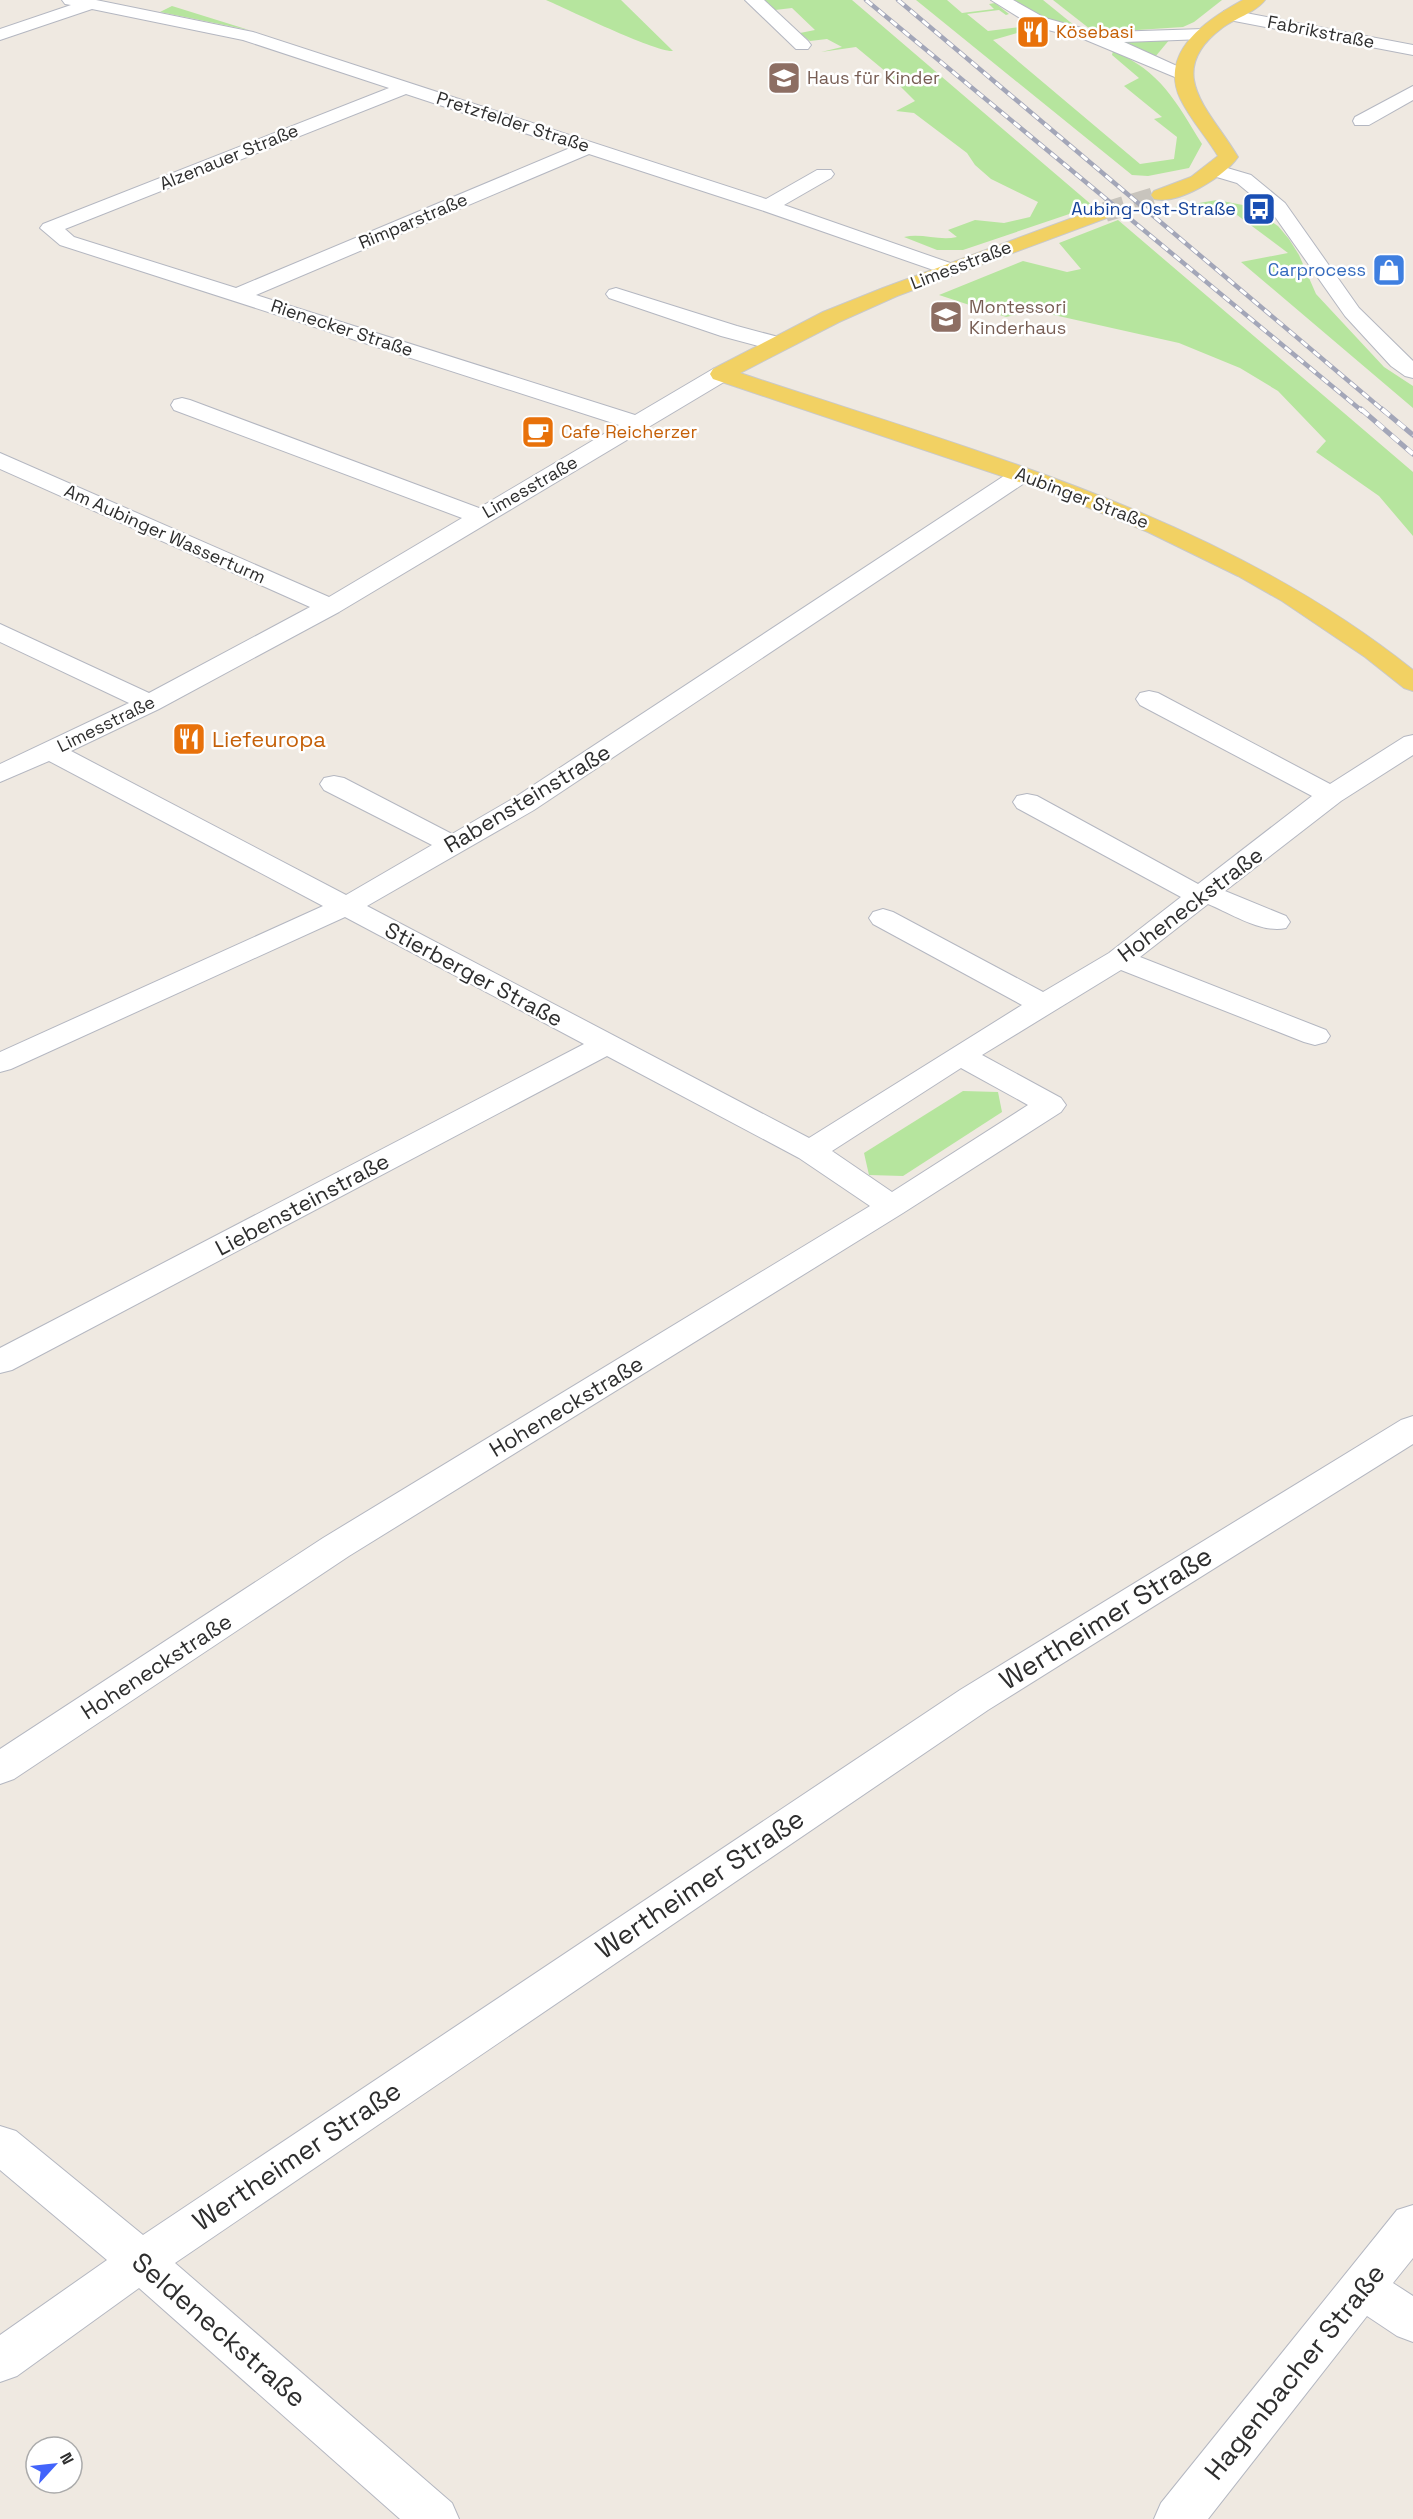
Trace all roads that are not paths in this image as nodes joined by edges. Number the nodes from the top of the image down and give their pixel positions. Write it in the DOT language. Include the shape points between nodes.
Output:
graph roads {
  1 [pos="139,0"];
  2 [pos="753,0"];
  3 [pos="1000,0"];
  4 [pos="1256,0"];
  5 [pos="79,2"];
  6 [pos="117,10"];
  7 [pos="1230,15"];
  8 [pos="1204,34"];
  9 [pos="0,35"];
  10 [pos="1092,36"];
  11 [pos="802,45"];
  12 [pos="1413,50"];
  13 [pos="1182,75"];
  14 [pos="408,87"];
  15 [pos="1413,92"];
  16 [pos="1362,121"];
  17 [pos="588,147"];
  18 [pos="1217,171"];
  19 [pos="824,174"];
  20 [pos="1161,195"];
  21 [pos="768,206"];
  22 [pos="1105,212"];
  23 [pos="50,228"];
  24 [pos="949,269"];
  25 [pos="616,294"];
  26 [pos="238,295"];
  27 [pos="778,344"];
  28 [pos="1408,363"];
  29 [pos="720,374"];
  30 [pos="182,405"];
  31 [pos="636,423"];
  32 [pos="287,458"];
  33 [pos="0,460"];
  34 [pos="1021,475"];
  35 [pos="473,520"];
  36 [pos="330,607"];
  37 [pos="0,632"];
  38 [pos="1413,683"];
  39 [pos="1149,699"];
  40 [pos="150,704"];
  41 [pos="1413,743"];
  42 [pos="51,751"];
  43 [pos="0,774"];
  44 [pos="334,784"];
  45 [pos="1331,795"];
  46 [pos="1027,802"];
  47 [pos="452,844"];
  48 [pos="1204,895"];
  49 [pos="347,906"];
  50 [pos="883,918"];
  51 [pos="1276,922"];
  52 [pos="1119,959"];
  53 [pos="1044,1005"];
  54 [pos="1315,1036"];
  55 [pos="605,1045"];
  56 [pos="960,1055"];
  57 [pos="0,1063"];
  58 [pos="810,1151"];
  59 [pos="892,1206"];
  60 [pos="0,1362"];
  61 [pos="1413,1428"];
  62 [pos="0,1769"];
  63 [pos="0,2144"];
  64 [pos="1413,2224"];
  65 [pos="141,2261"];
  66 [pos="1362,2287"];
  67 [pos="1413,2322"];
  68 [pos="0,2361"];
  69 [pos="435,2519"];
  70 [pos="1178,2519"];
  1 -- 6 [label="street"];
  2 -- 11 [label="street"];
  3 -- 10 [label="street" via="1039,22"];
  4 -- 7 [label="main road"];
  5 -- 6 [label="street, Pretzfelder Straße"];
  5 -- 9 [label="street"];
  6 -- 14 [label="street, Pretzfelder Straße" via="247,36"];
  7 -- 8 [label="main road"];
  7 -- 12 [label="street, Fabrikstraße"];
  8 -- 10 [label="street"];
  8 -- 13 [label="main road" via="1188,53"];
  10 -- 13 [label="street"];
  13 -- 18 [label="main road" via="1186,91 1228,157"];
  14 -- 17 [label="street, Pretzfelder Straße"];
  14 -- 23 [label="street, Alzenauer Straße"];
  15 -- 16 [label="street"];
  17 -- 21 [label="street, Pretzfelder Straße"];
  17 -- 26 [label="street, Rimparstraße"];
  18 -- 20 [label="main road"];
  18 -- 28 [label="street" via="1244,179 1278,207 1352,312"];
  19 -- 21 [label="street"];
  21 -- 24 [label="street, Pretzfelder Straße"];
  22 -- 24 [label="main road, Limesstraße"];
  23 -- 26 [label="street, Rienecker Straße" via="68,241"];
  24 -- 27 [label="main road, Limesstraße" via="841,313"];
  25 -- 27 [label="street"];
  26 -- 31 [label="street, Rienecker Straße"];
  27 -- 29 [label="main road, Limesstraße"];
  29 -- 31 [label="street, Limesstraße"];
  29 -- 34 [label="main road, Aubinger Straße"];
  30 -- 35 [label="street"];
  31 -- 35 [label="street, Limesstraße"];
  32 -- 35 [label="street"];
  33 -- 36 [label="street, Am Aubinger Wasserturm"];
  34 -- 38 [label="main road, Aubinger Straße" via="1120,511 1281,588"];
  34 -- 47 [label="street, Rabensteinstraße" via="524,804"];
  35 -- 36 [label="street, Limesstraße"];
  36 -- 40 [label="street, Limesstraße"];
  37 -- 40 [label="street"];
  39 -- 45 [label="street"];
  40 -- 42 [label="street, Limesstraße"];
  41 -- 45 [label="street, Hoheneckstraße"];
  42 -- 43 [label="street, Limesstraße"];
  42 -- 49 [label="street, Stierberger Straße"];
  44 -- 47 [label="street"];
  45 -- 48 [label="street, Hoheneckstraße"];
  46 -- 48 [label="street"];
  47 -- 49 [label="street, Rabensteinstraße"];
  48 -- 51 [label="street"];
  48 -- 52 [label="street, Hoheneckstraße"];
  49 -- 55 [label="street, Stierberger Straße"];
  49 -- 57 [label="street, Rabensteinstraße"];
  50 -- 53 [label="street"];
  52 -- 53 [label="street, Hoheneckstraße"];
  52 -- 54 [label="street"];
  53 -- 56 [label="street, Hoheneckstraße"];
  55 -- 58 [label="street, Stierberger Straße"];
  55 -- 60 [label="street, Liebensteinstraße"];
  56 -- 58 [label="street, Hoheneckstraße"];
  56 -- 59 [label="street, Hoheneckstraße" via="1050,1105"];
  58 -- 59 [label="street, Stierberger Straße"];
  59 -- 62 [label="street, Hoheneckstraße" via="336,1547"];
  61 -- 65 [label="street, Wertheimer Straße" via="974,1700"];
  63 -- 65 [label="street, Seldeneckstraße"];
  64 -- 66 [label="street, Hagenbacher Straße"];
  65 -- 68 [label="street, Wertheimer Straße"];
  65 -- 69 [label="street, Seldeneckstraße"];
  66 -- 67 [label="street"];
  66 -- 70 [label="street, Hagenbacher Straße"];
}
